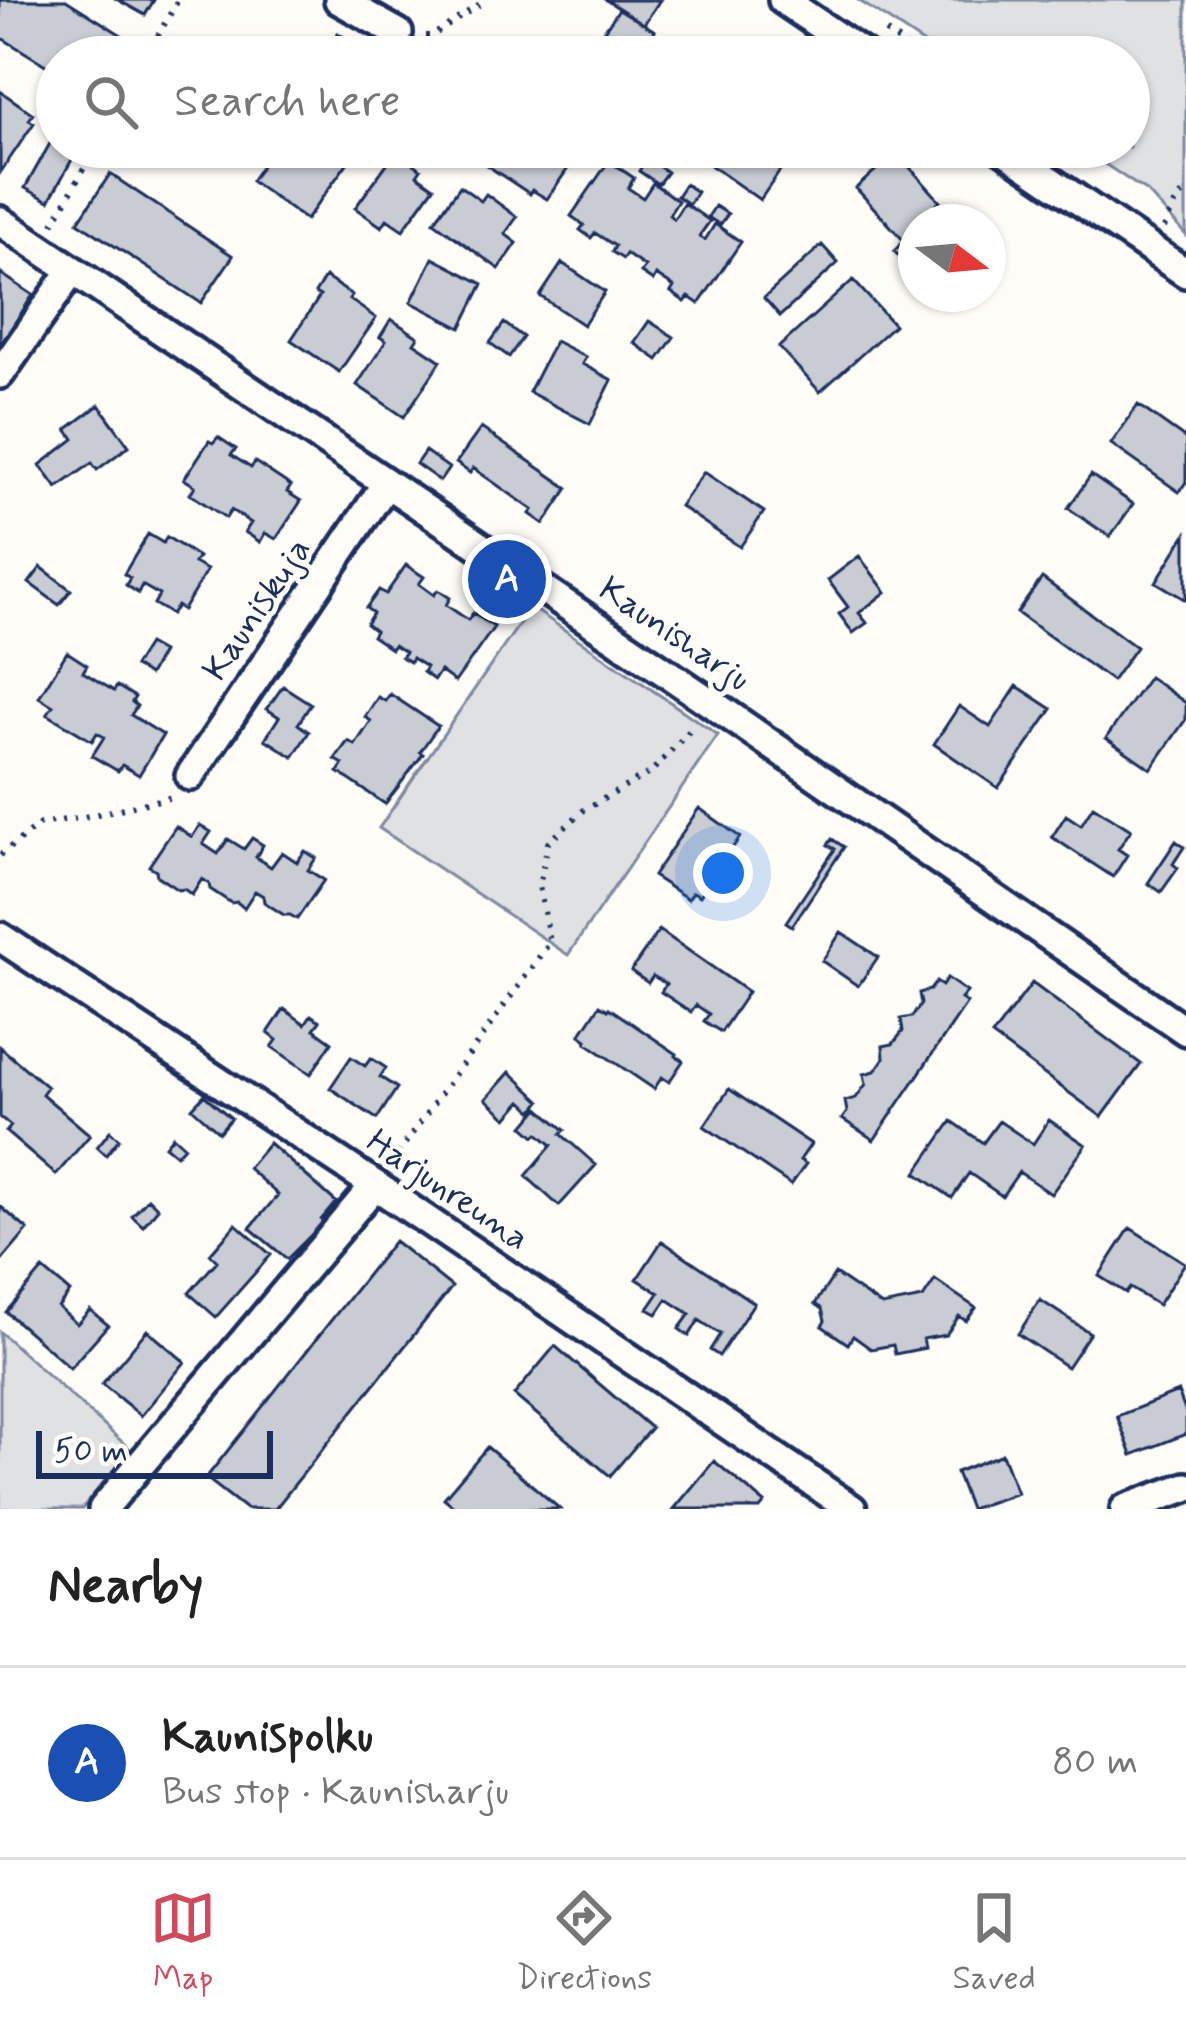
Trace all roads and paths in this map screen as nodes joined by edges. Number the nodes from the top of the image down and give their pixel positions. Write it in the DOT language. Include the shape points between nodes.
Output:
graph roads {
  1 [pos="178,0"];
  2 [pos="339,0"];
  3 [pos="485,0"];
  4 [pos="784,0"];
  5 [pos="398,33"];
  6 [pos="158,36"];
  7 [pos="836,36"];
  8 [pos="84,168"];
  9 [pos="1031,168"];
  10 [pos="1186,190"];
  11 [pos="0,221"];
  12 [pos="1164,229"];
  13 [pos="40,248"];
  14 [pos="72,271"];
  15 [pos="1186,273"];
  16 [pos="0,374"];
  17 [pos="386,484"];
  18 [pos="714,705"];
  19 [pos="190,776"];
  20 [pos="0,856"];
  21 [pos="0,937"];
  22 [pos="1186,1031"];
  23 [pos="375,1185"];
  24 [pos="1186,1486"];
  25 [pos="104,1509"];
  26 [pos="852,1509"];
  27 [pos="1125,1509"];
  1 -- 6 [label="path"];
  2 -- 5 [label="street"];
  3 -- 5 [label="path" via="432,36"];
  4 -- 7 [label="street"];
  8 -- 13 [label="path"];
  9 -- 15 [label="street"];
  10 -- 12 [label="path"];
  11 -- 13 [label="street, Kaunisharju"];
  13 -- 14 [label="street, Kaunisharju"];
  14 -- 16 [label="street"];
  14 -- 17 [label="street, Kaunisharju"];
  17 -- 18 [label="street, Kaunisharju"];
  17 -- 19 [label="street, Kauniskuja"];
  18 -- 22 [label="street, Kaunisharju"];
  18 -- 23 [label="path" via="651,772 584,810 548,843 539,886 550,942"];
  19 -- 20 [label="path" via="175,796 40,824"];
  21 -- 23 [label="street, Harjunreuna"];
  23 -- 25 [label="street"];
  23 -- 26 [label="street, Harjunreuna"];
  24 -- 27 [label="street"];
}
